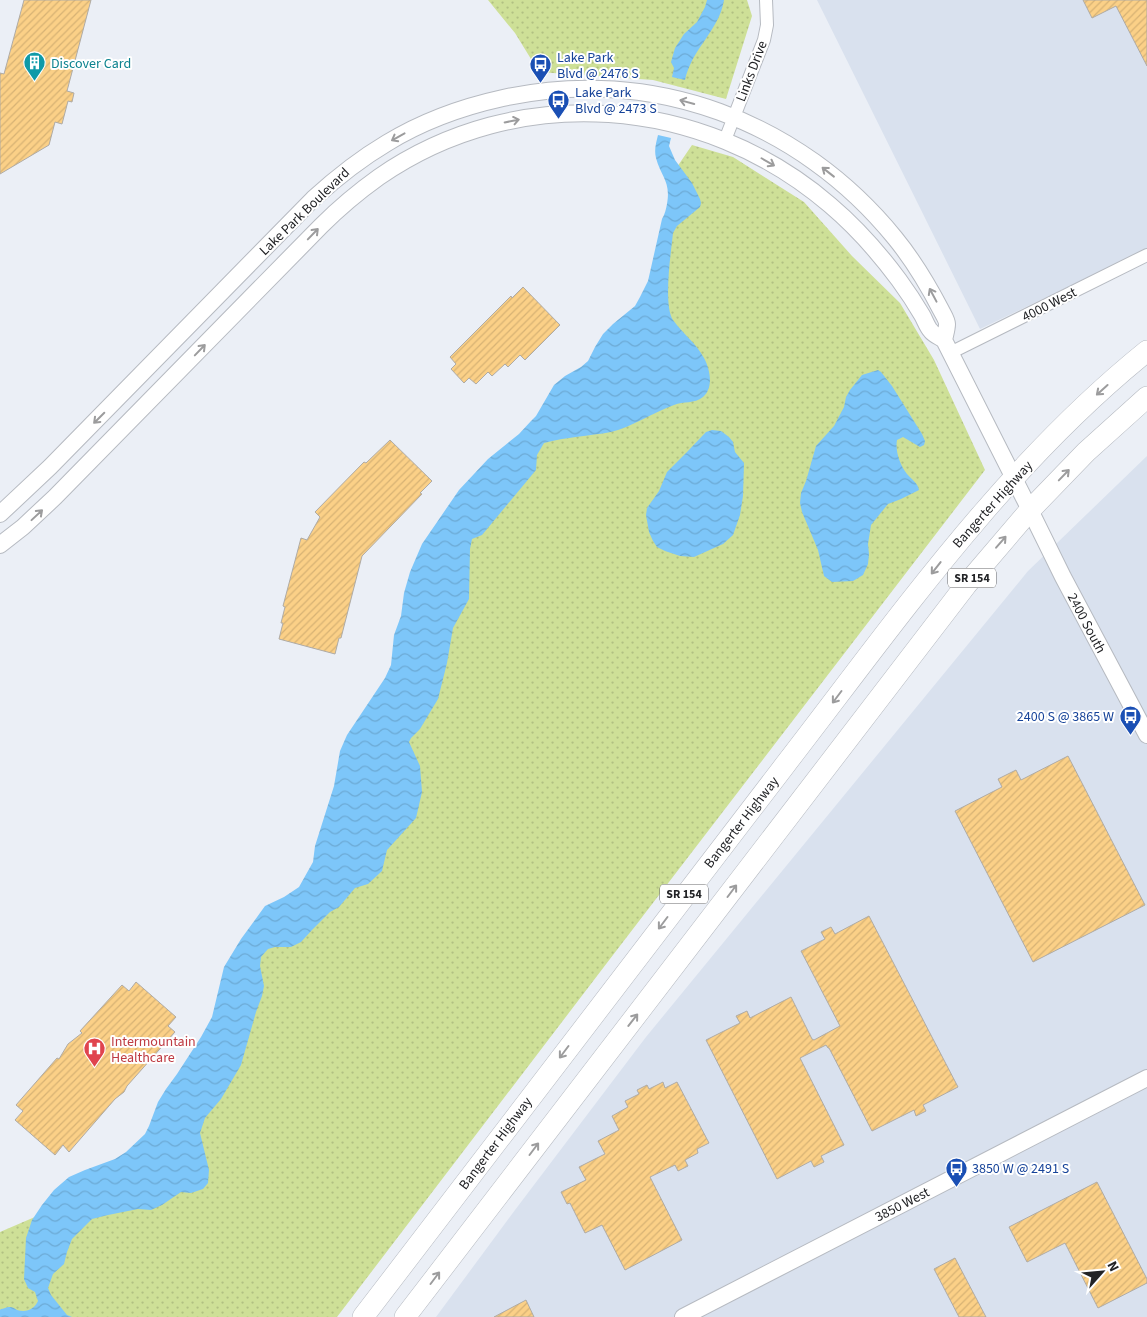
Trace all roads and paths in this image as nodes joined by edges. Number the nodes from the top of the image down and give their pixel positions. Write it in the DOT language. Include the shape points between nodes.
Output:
graph roads {
  1 [pos="766,0"];
  2 [pos="734,117"];
  3 [pos="725,140"];
  4 [pos="1147,254"];
  5 [pos="947,346"];
  6 [pos="1147,351"];
  7 [pos="1147,397"];
  8 [pos="1014,479"];
  9 [pos="1030,510"];
  10 [pos="0,514"];
  11 [pos="0,545"];
  12 [pos="1147,735"];
  13 [pos="1147,1078"];
  14 [pos="363,1317"];
  15 [pos="406,1317"];
  16 [pos="683,1317"];
  1 -- 2 [label="street, Links Drive" via="764,40"];
  2 -- 3 [label="street, Links Drive"];
  5 -- 2 [label="street, Lake Park Boulevard, one-way" via="947,323 932,293 898,241 868,207 801,152"];
  2 -- 10 [label="street, Lake Park Boulevard, one-way" via="654,94 605,89 562,90 526,93 472,106 401,135 346,170 313,199"];
  3 -- 5 [label="street, Lake Park Boulevard, one-way" via="778,167 831,206 883,260 932,332"];
  11 -- 3 [label="street, Lake Park Boulevard, one-way" via="50,502 340,208 399,164 472,132 505,122 556,115 642,117"];
  4 -- 5 [label="street, 4000 West"];
  5 -- 8 [label="street, Lake Park Boulevard"];
  6 -- 8 [label="highway, Bangerter Highway / SR 154, one-way" via="1078,412"];
  9 -- 7 [label="highway, SR 154, one-way" via="1086,452"];
  8 -- 9 [label="street, Lake Park Boulevard"];
  8 -- 14 [label="highway, Bangerter Highway / SR 154, one-way" via="949,552 879,640"];
  9 -- 12 [label="street, 2400 South"];
  15 -- 9 [label="highway, SR 154, one-way" via="945,611"];
  13 -- 16 [label="street, 3850 West"];
}
